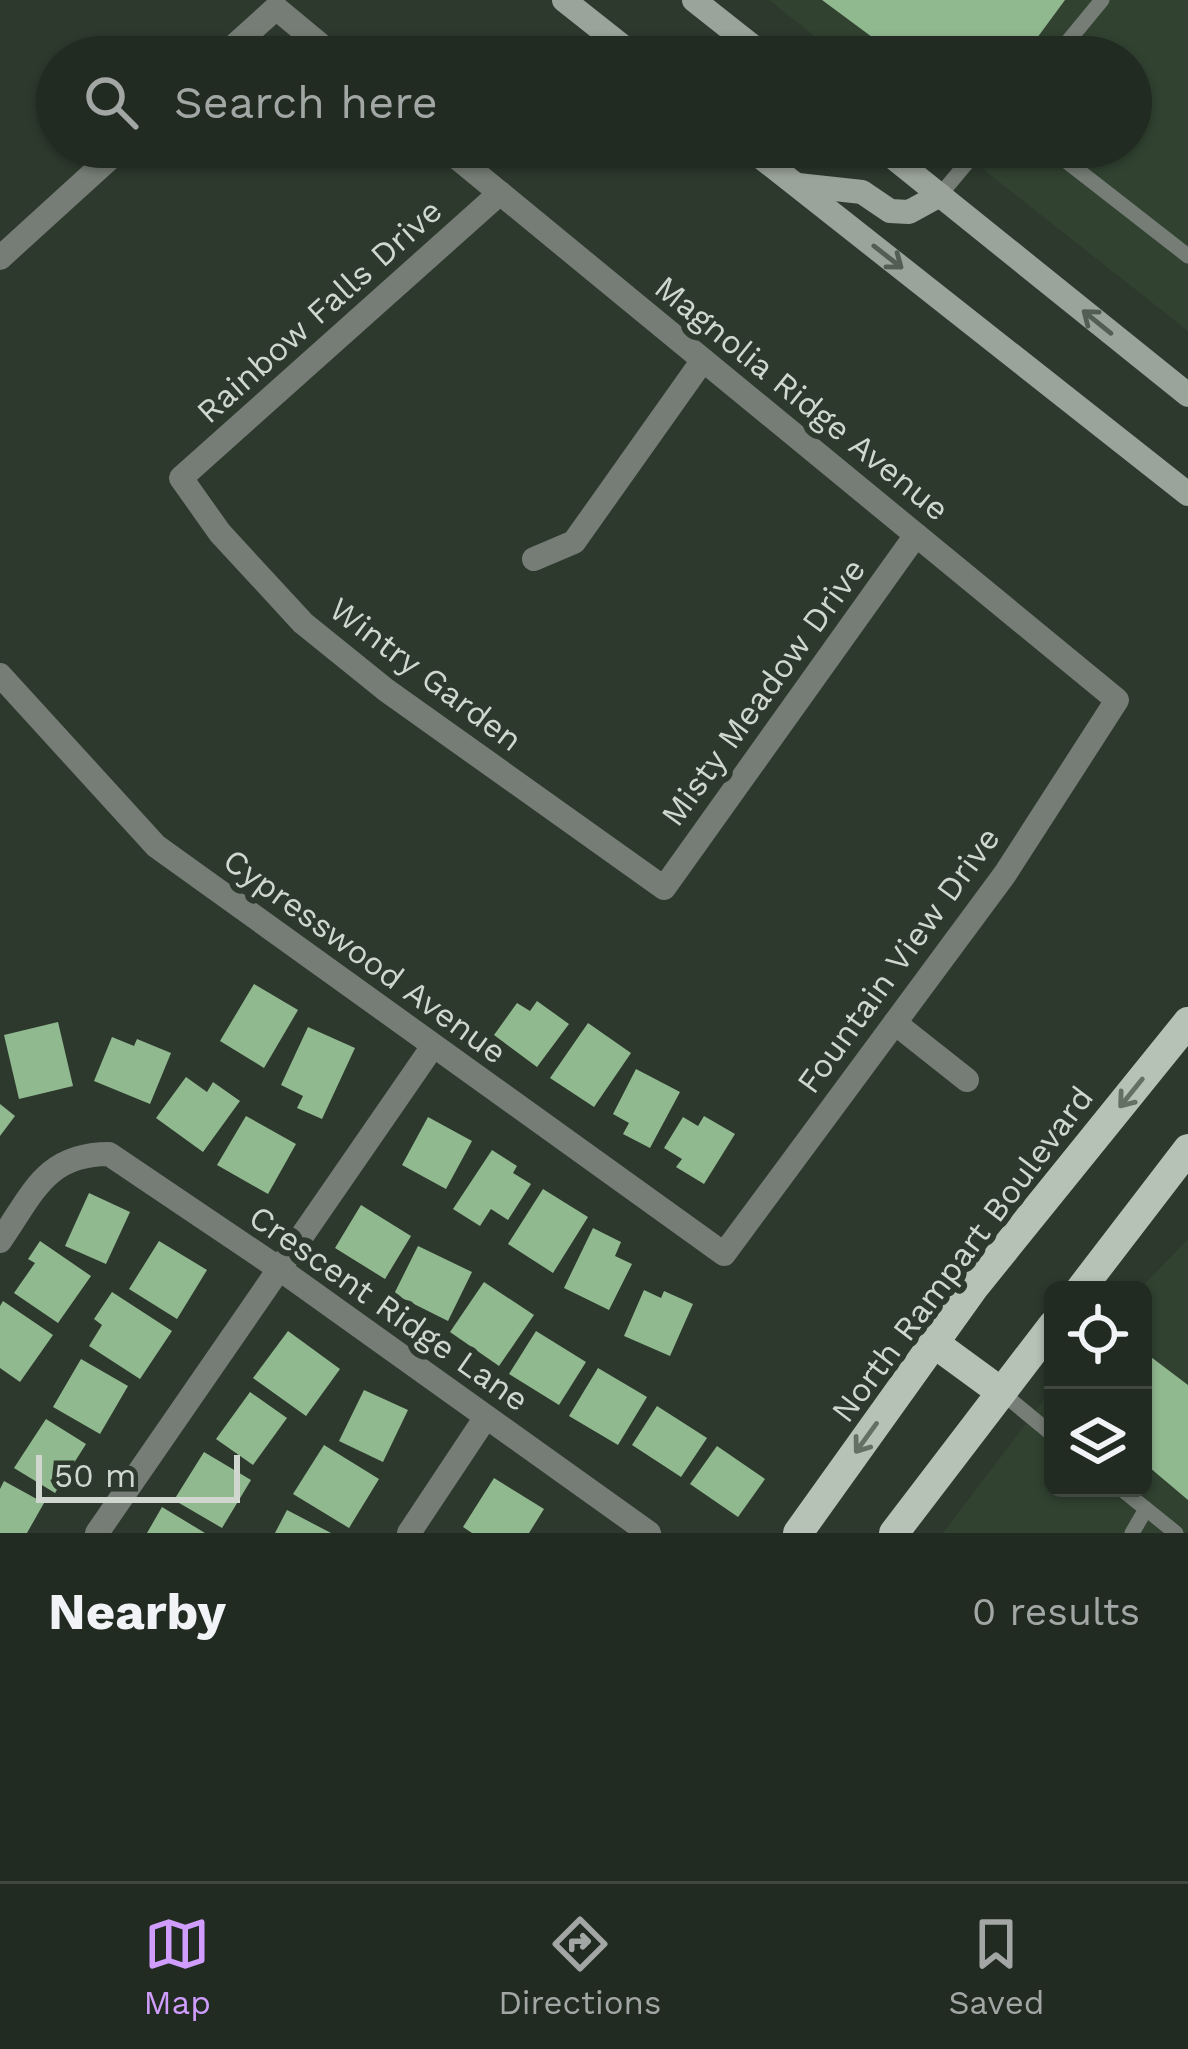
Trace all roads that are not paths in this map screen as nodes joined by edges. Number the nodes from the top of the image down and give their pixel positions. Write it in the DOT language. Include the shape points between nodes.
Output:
graph roads {
  1 [pos="564,0"];
  2 [pos="694,0"];
  3 [pos="1102,0"];
  4 [pos="245,36"];
  5 [pos="310,36"];
  6 [pos="609,36"];
  7 [pos="739,36"];
  8 [pos="1072,36"];
  9 [pos="99,168"];
  10 [pos="470,168"];
  11 [pos="775,168"];
  12 [pos="906,168"];
  13 [pos="962,168"];
  14 [pos="1075,168"];
  15 [pos="796,185"];
  16 [pos="500,193"];
  17 [pos="940,195"];
  18 [pos="1,256"];
  19 [pos="1188,256"];
  20 [pos="703,360"];
  21 [pos="1188,395"];
  22 [pos="182,478"];
  23 [pos="1188,494"];
  24 [pos="916,535"];
  25 [pos="534,559"];
  26 [pos="0,675"];
  27 [pos="1117,700"];
  28 [pos="664,888"];
  29 [pos="1188,1022"];
  30 [pos="895,1023"];
  31 [pos="433,1046"];
  32 [pos="967,1080"];
  33 [pos="1188,1149"];
  34 [pos="0,1241"];
  35 [pos="724,1254"];
  36 [pos="281,1270"];
  37 [pos="1087,1281"];
  38 [pos="1044,1337"];
  39 [pos="934,1343"];
  40 [pos="1001,1392"];
  41 [pos="486,1417"];
  42 [pos="1044,1428"];
  43 [pos="1132,1497"];
  44 [pos="1147,1509"];
  45 [pos="97,1533"];
  46 [pos="409,1533"];
  47 [pos="649,1533"];
  48 [pos="798,1533"];
  49 [pos="894,1533"];
  50 [pos="1132,1533"];
  51 [pos="1176,1533"];
  1 -- 6 [label="main road"];
  2 -- 7 [label="main road"];
  3 -- 8 [label="lane"];
  4 -- 5 [label="street" via="276,8"];
  9 -- 18 [label="street"];
  10 -- 16 [label="street, Magnolia Ridge Avenue"];
  11 -- 15 [label="main road"];
  12 -- 17 [label="main road"];
  13 -- 17 [label="lane"];
  14 -- 19 [label="lane"];
  15 -- 17 [label="main road" via="862,192 890,211 909,212"];
  15 -- 23 [label="main road, one-way"];
  16 -- 20 [label="street, Magnolia Ridge Avenue"];
  16 -- 22 [label="street, Rainbow Falls Drive"];
  21 -- 17 [label="main road, one-way"];
  20 -- 24 [label="street, Magnolia Ridge Avenue"];
  20 -- 25 [label="street" via="574,542"];
  22 -- 28 [label="street, Wintry Garden" via="220,533 303,622"];
  24 -- 27 [label="street, Magnolia Ridge Avenue"];
  24 -- 28 [label="street, Misty Meadow Drive"];
  26 -- 31 [label="street, Cypresswood Avenue" via="156,846"];
  27 -- 30 [label="street, Fountain View Drive" via="1005,874"];
  29 -- 39 [label="main road, North Rampart Boulevard, one-way"];
  30 -- 32 [label="street"];
  30 -- 35 [label="street, Fountain View Drive"];
  31 -- 35 [label="street, Cypresswood Avenue"];
  31 -- 36 [label="street"];
  33 -- 37 [label="main road"];
  34 -- 36 [label="street, Crescent Ridge Lane" via="61,1162 109,1154"];
  36 -- 41 [label="street, Crescent Ridge Lane"];
  36 -- 45 [label="street"];
  38 -- 40 [label="main road"];
  39 -- 40 [label="main road"];
  39 -- 48 [label="main road, North Rampart Boulevard, one-way"];
  40 -- 42 [label="lane"];
  40 -- 49 [label="main road"];
  41 -- 46 [label="street"];
  41 -- 47 [label="street, Crescent Ridge Lane"];
  43 -- 44 [label="lane"];
  44 -- 50 [label="lane"];
  44 -- 51 [label="lane"];
}
